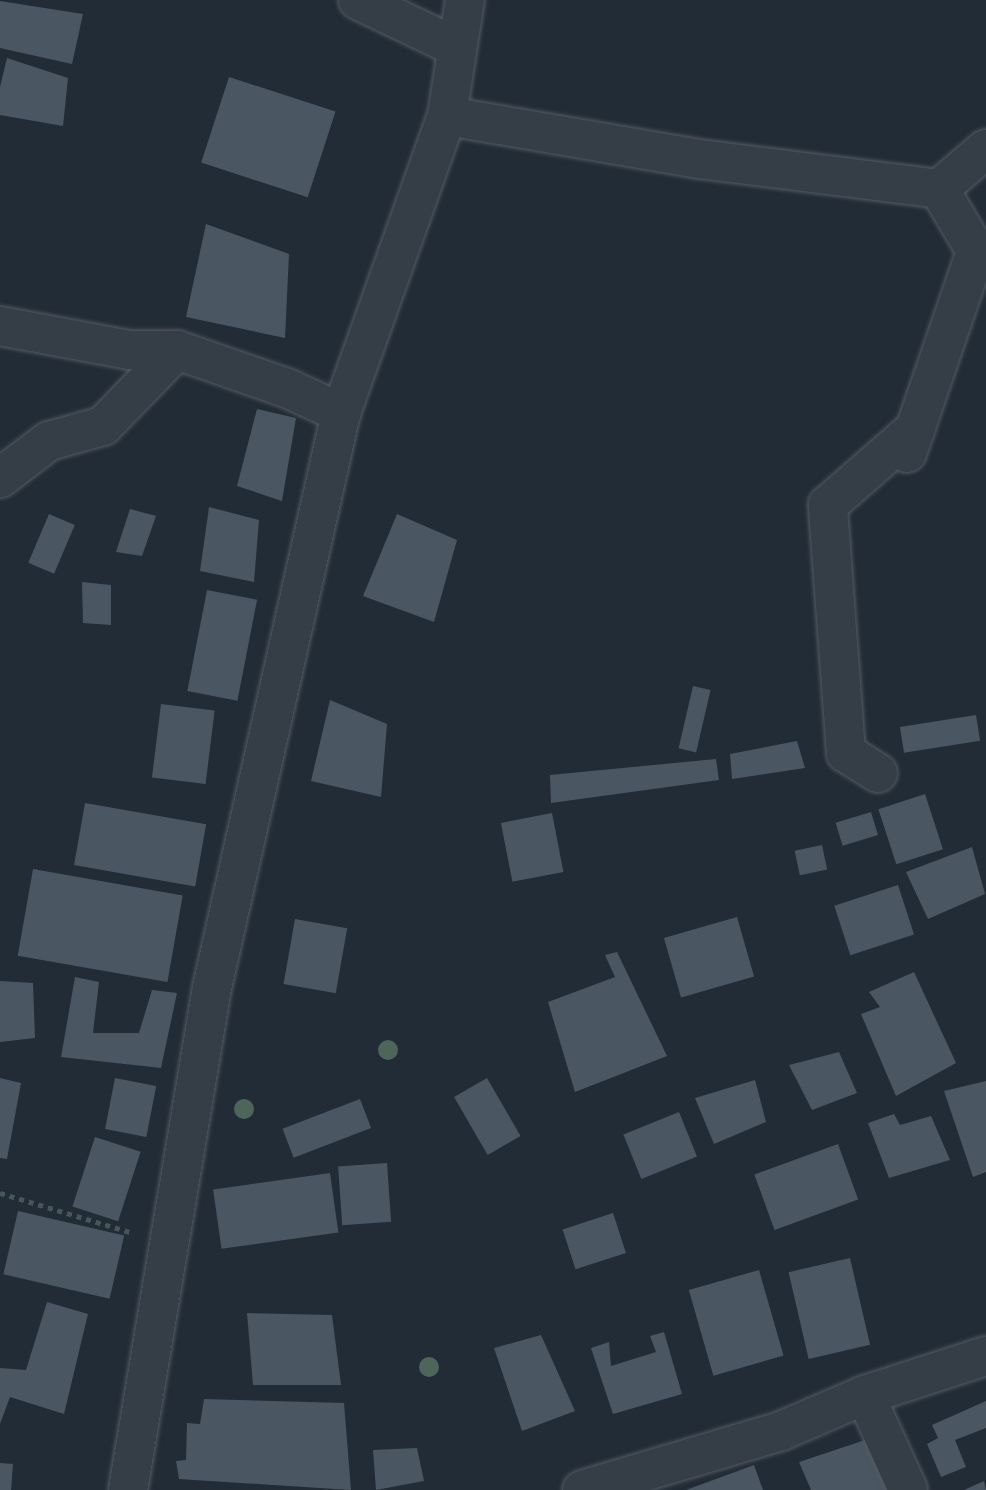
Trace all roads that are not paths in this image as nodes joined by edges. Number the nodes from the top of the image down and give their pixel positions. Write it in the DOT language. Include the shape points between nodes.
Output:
graph roads {
  1 [pos="358,0"];
  2 [pos="464,0"];
  3 [pos="456,47"];
  4 [pos="447,116"];
  5 [pos="986,149"];
  6 [pos="939,189"];
  7 [pos="0,326"];
  8 [pos="177,350"];
  9 [pos="341,413"];
  10 [pos="916,428"];
  11 [pos="0,478"];
  12 [pos="895,484"];
  13 [pos="878,774"];
  14 [pos="986,1356"];
  15 [pos="865,1395"];
  16 [pos="636,1482"];
  17 [pos="128,1490"];
  18 [pos="582,1490"];
  19 [pos="908,1490"];
  1 -- 3 [label="street"];
  2 -- 3 [label="street"];
  3 -- 4 [label="street"];
  4 -- 6 [label="street" via="699,159"];
  4 -- 9 [label="street"];
  5 -- 6 [label="street"];
  6 -- 10 [label="street" via="976,251"];
  7 -- 8 [label="street" via="129,350"];
  8 -- 9 [label="street" via="287,388"];
  8 -- 11 [label="street" via="103,426 49,441"];
  9 -- 17 [label="street" via="212,988"];
  10 -- 12 [label="street"];
  10 -- 13 [label="street" via="828,505 846,753"];
  14 -- 15 [label="street"];
  15 -- 16 [label="street" via="781,1431"];
  15 -- 19 [label="street"];
  16 -- 18 [label="street"];
}
